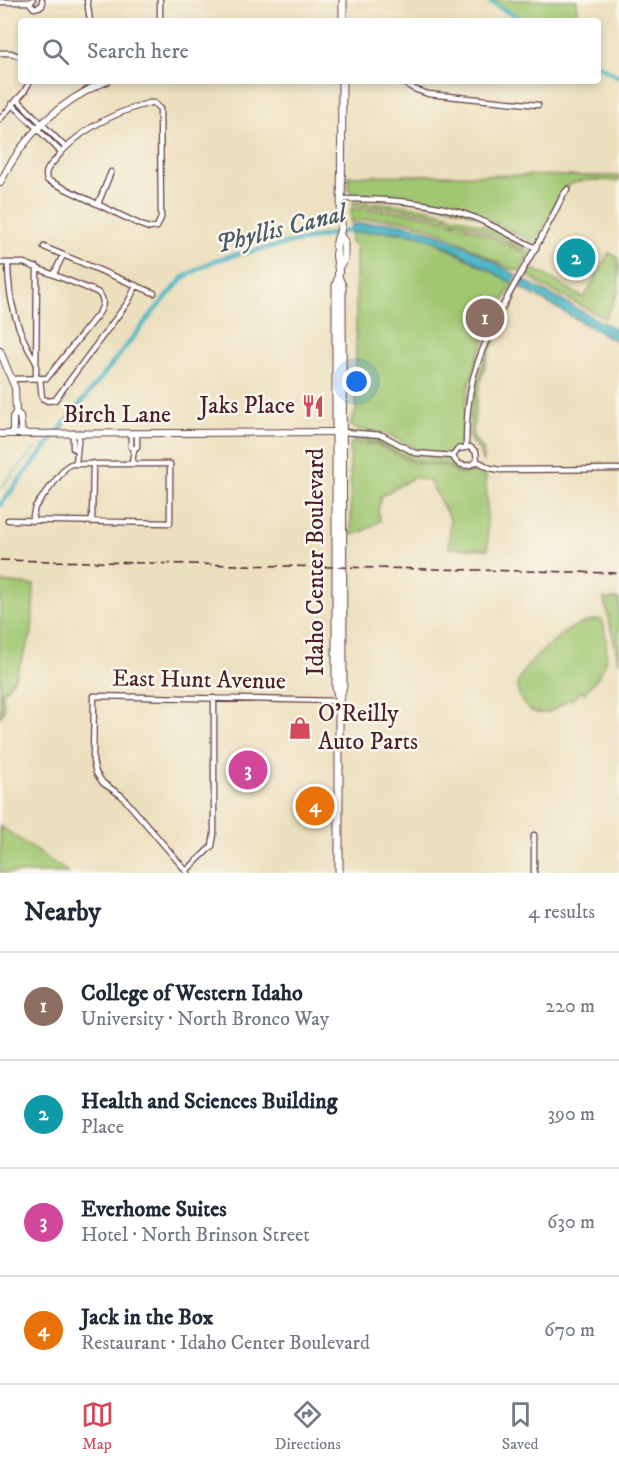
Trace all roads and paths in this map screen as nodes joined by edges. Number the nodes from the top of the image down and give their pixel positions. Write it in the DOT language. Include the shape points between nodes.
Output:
graph roads {
  1 [pos="42,0"];
  2 [pos="87,0"];
  3 [pos="160,0"];
  4 [pos="342,0"];
  5 [pos="31,1"];
  6 [pos="0,2"];
  7 [pos="90,18"];
  8 [pos="160,18"];
  9 [pos="343,18"];
  10 [pos="0,53"];
  11 [pos="18,56"];
  12 [pos="29,84"];
  13 [pos="101,84"];
  14 [pos="342,84"];
  15 [pos="406,84"];
  16 [pos="17,99"];
  17 [pos="12,104"];
  18 [pos="538,105"];
  19 [pos="0,119"];
  20 [pos="39,126"];
  21 [pos="63,149"];
  22 [pos="111,172"];
  23 [pos="0,183"];
  24 [pos="568,189"];
  25 [pos="341,199"];
  26 [pos="98,204"];
  27 [pos="44,247"];
  28 [pos="536,248"];
  29 [pos="63,255"];
  30 [pos="0,262"];
  31 [pos="8,263"];
  32 [pos="37,267"];
  33 [pos="54,274"];
  34 [pos="136,286"];
  35 [pos="154,293"];
  36 [pos="0,351"];
  37 [pos="36,362"];
  38 [pos="38,378"];
  39 [pos="12,380"];
  40 [pos="16,413"];
  41 [pos="339,432"];
  42 [pos="73,433"];
  43 [pos="134,433"];
  44 [pos="0,434"];
  45 [pos="13,434"];
  46 [pos="22,434"];
  47 [pos="466,447"];
  48 [pos="453,456"];
  49 [pos="477,461"];
  50 [pos="76,463"];
  51 [pos="93,463"];
  52 [pos="132,463"];
  53 [pos="619,469"];
  54 [pos="8,520"];
  55 [pos="32,521"];
  56 [pos="92,522"];
  57 [pos="214,699"];
  58 [pos="339,701"];
  59 [pos="534,835"];
  60 [pos="187,872"];
  61 [pos="339,873"];
  62 [pos="534,873"];
  1 -- 5 [label="street" via="38,9"];
  2 -- 7 [label="street"];
  3 -- 8 [label="street"];
  4 -- 9 [label="main road"];
  5 -- 6 [label="street"];
  10 -- 11 [label="street"];
  12 -- 16 [label="street"];
  13 -- 20 [label="street" via="72,99"];
  14 -- 25 [label="main road, Idaho Center Boulevard"];
  15 -- 18 [label="street" via="428,94"];
  16 -- 17 [label="street"];
  16 -- 20 [label="street"];
  17 -- 19 [label="street"];
  17 -- 20 [label="street"];
  20 -- 21 [label="street"];
  20 -- 23 [label="street" via="22,145"];
  21 -- 26 [label="street" via="47,169 47,180"];
  21 -- 26 [label="street" via="100,122 129,108 149,103 160,109 160,222 149,228"];
  22 -- 26 [label="street"];
  24 -- 28 [label="street"];
  25 -- 28 [label="street" via="396,200 450,210 494,226"];
  25 -- 41 [label="main road, Idaho Center Boulevard" via="337,240 342,285"];
  27 -- 29 [label="street"];
  28 -- 47 [label="street" via="486,342 473,379"];
  29 -- 33 [label="street"];
  29 -- 34 [label="street"];
  30 -- 31 [label="street"];
  31 -- 32 [label="street" via="24,262"];
  31 -- 37 [label="street" via="19,331"];
  32 -- 33 [label="street"];
  32 -- 37 [label="street"];
  33 -- 38 [label="street" via="97,292 102,296 103,306 51,374"];
  34 -- 35 [label="street"];
  34 -- 38 [label="street" via="55,400 42,398"];
  36 -- 39 [label="street"];
  37 -- 38 [label="street"];
  38 -- 39 [label="street"];
  39 -- 40 [label="street"];
  40 -- 45 [label="street"];
  40 -- 46 [label="street" via="20,416"];
  41 -- 43 [label="street, Birch Lane"];
  41 -- 48 [label="street" via="382,435 415,453"];
  41 -- 58 [label="main road, Idaho Center Boulevard" via="344,610 343,686"];
  42 -- 43 [label="street, Birch Lane"];
  42 -- 46 [label="street, Birch Lane"];
  42 -- 50 [label="street" via="78,448"];
  43 -- 52 [label="street" via="137,447"];
  44 -- 45 [label="street, Birch Lane"];
  45 -- 46 [label="street, Birch Lane"];
  47 -- 48 [label="street"];
  47 -- 49 [label="street" via="476,452"];
  48 -- 49 [label="street" via="461,465"];
  49 -- 53 [label="street" via="500,470"];
  50 -- 51 [label="street"];
  50 -- 55 [label="street" via="66,467 36,507"];
  51 -- 52 [label="street"];
  51 -- 56 [label="street"];
  52 -- 56 [label="street" via="170,464 170,523"];
  54 -- 55 [label="street"];
  55 -- 56 [label="street"];
  57 -- 58 [label="street, East Hunt Avenue"];
  57 -- 60 [label="street" via="214,834 212,846"];
  57 -- 60 [label="street, East Hunt Avenue" via="94,696 96,773 122,796"];
  58 -- 61 [label="main road, Idaho Center Boulevard"];
  59 -- 62 [label="street"];
}
